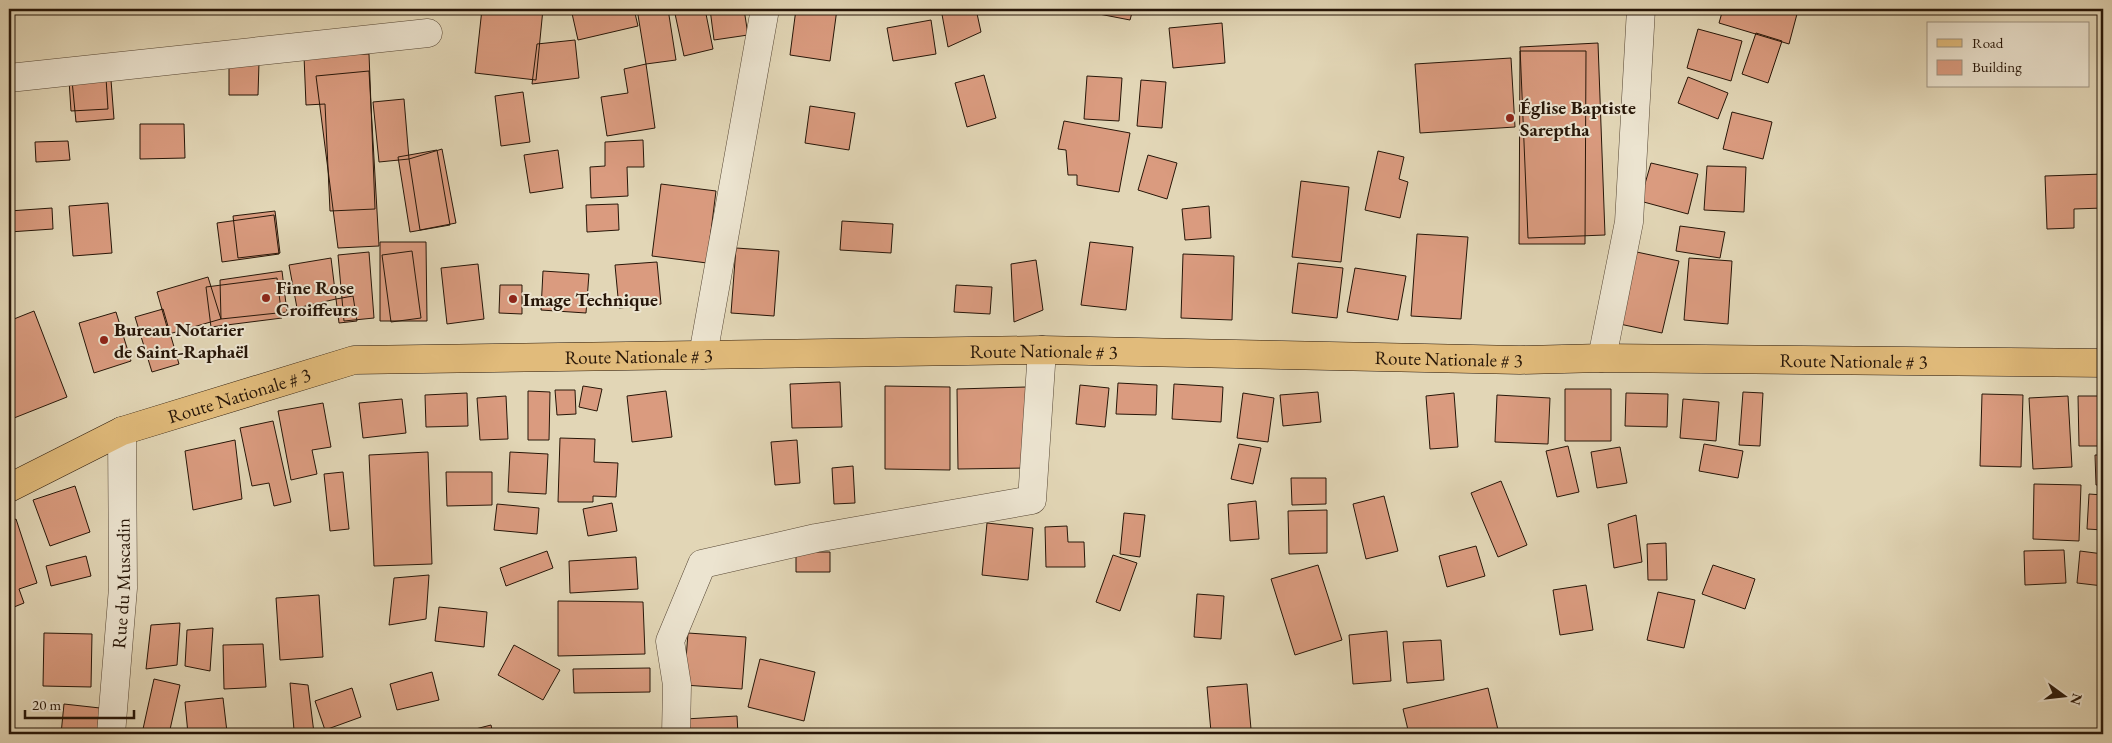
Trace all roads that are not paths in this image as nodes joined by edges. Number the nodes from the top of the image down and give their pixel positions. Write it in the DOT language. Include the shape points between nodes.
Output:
graph roads {
  1 [pos="765,9"];
  2 [pos="1641,9"];
  3 [pos="428,33"];
  4 [pos="9,78"];
  5 [pos="1042,350"];
  6 [pos="703,355"];
  7 [pos="1602,358"];
  8 [pos="2103,363"];
  9 [pos="122,431"];
  10 [pos="9,488"];
  11 [pos="111,734"];
  12 [pos="676,734"];
  1 -- 6 [label="street"];
  2 -- 7 [label="street" via="1628,222"];
  3 -- 4 [label="street"];
  5 -- 6 [label="main road, Route Nationale # 3"];
  5 -- 7 [label="main road, Route Nationale # 3"];
  5 -- 12 [label="street" via="1032,500 816,538 702,564 670,641 677,685"];
  6 -- 9 [label="main road, Route Nationale # 3" via="354,360"];
  7 -- 8 [label="main road, Route Nationale # 3"];
  9 -- 10 [label="main road, Route Nationale # 3"];
  9 -- 11 [label="street, Rue du Muscadin" via="123,588"];
}
